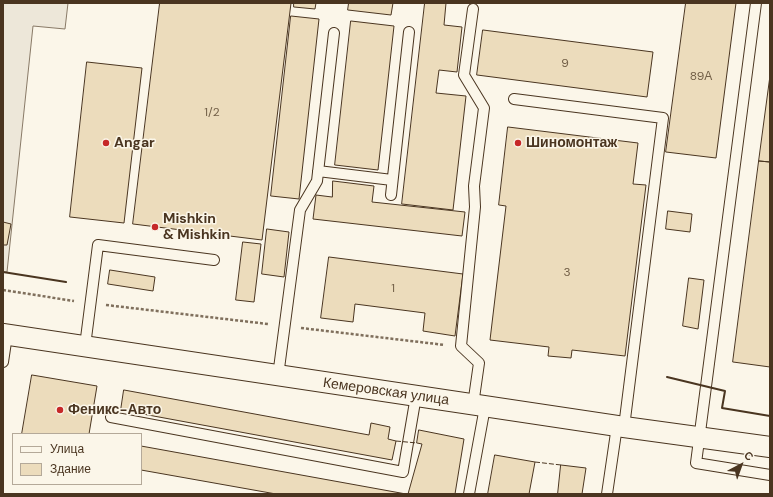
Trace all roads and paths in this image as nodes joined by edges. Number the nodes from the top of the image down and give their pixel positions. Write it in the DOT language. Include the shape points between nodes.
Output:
graph roads {
  1 [pos="756,3"];
  2 [pos="472,9"];
  3 [pos="409,32"];
  4 [pos="334,33"];
  5 [pos="514,100"];
  6 [pos="318,172"];
  7 [pos="392,180"];
  8 [pos="390,195"];
  9 [pos="214,260"];
  10 [pos="3,290"];
  11 [pos="91,303"];
  12 [pos="284,326"];
  13 [pos="5,334"];
  14 [pos="86,346"];
  15 [pos="461,346"];
  16 [pos="3,362"];
  17 [pos="278,376"];
  18 [pos="416,396"];
  19 [pos="479,406"];
  20 [pos="111,417"];
  21 [pos="621,426"];
  22 [pos="700,437"];
  23 [pos="770,447"];
  24 [pos="770,475"];
  25 [pos="469,494"];
  26 [pos="607,494"];
  1 -- 22 [label="lane"];
  2 -- 15 [label="lane" via="464,75 484,108 474,186 476,207"];
  3 -- 7 [label="lane"];
  4 -- 6 [label="lane"];
  5 -- 21 [label="lane" via="663,118"];
  6 -- 7 [label="lane"];
  6 -- 12 [label="lane" via="317,181 300,210"];
  7 -- 8 [label="lane"];
  9 -- 11 [label="lane" via="98,245"];
  10 -- 11 [label="path"];
  11 -- 12 [label="path"];
  11 -- 14 [label="lane"];
  12 -- 15 [label="path"];
  12 -- 17 [label="lane"];
  13 -- 14 [label="street, Кемеровская улица"];
  13 -- 16 [label="lane"];
  14 -- 17 [label="street, Кемеровская улица"];
  15 -- 19 [label="lane" via="479,363"];
  17 -- 18 [label="street, Кемеровская улица"];
  18 -- 19 [label="street, Кемеровская улица"];
  18 -- 20 [label="lane" via="403,472"];
  19 -- 21 [label="street, Кемеровская улица"];
  19 -- 25 [label="lane"];
  21 -- 22 [label="street, Кемеровская улица"];
  21 -- 26 [label="lane"];
  22 -- 23 [label="street, Кемеровская улица"];
  22 -- 24 [label="lane" via="696,463"];
}
